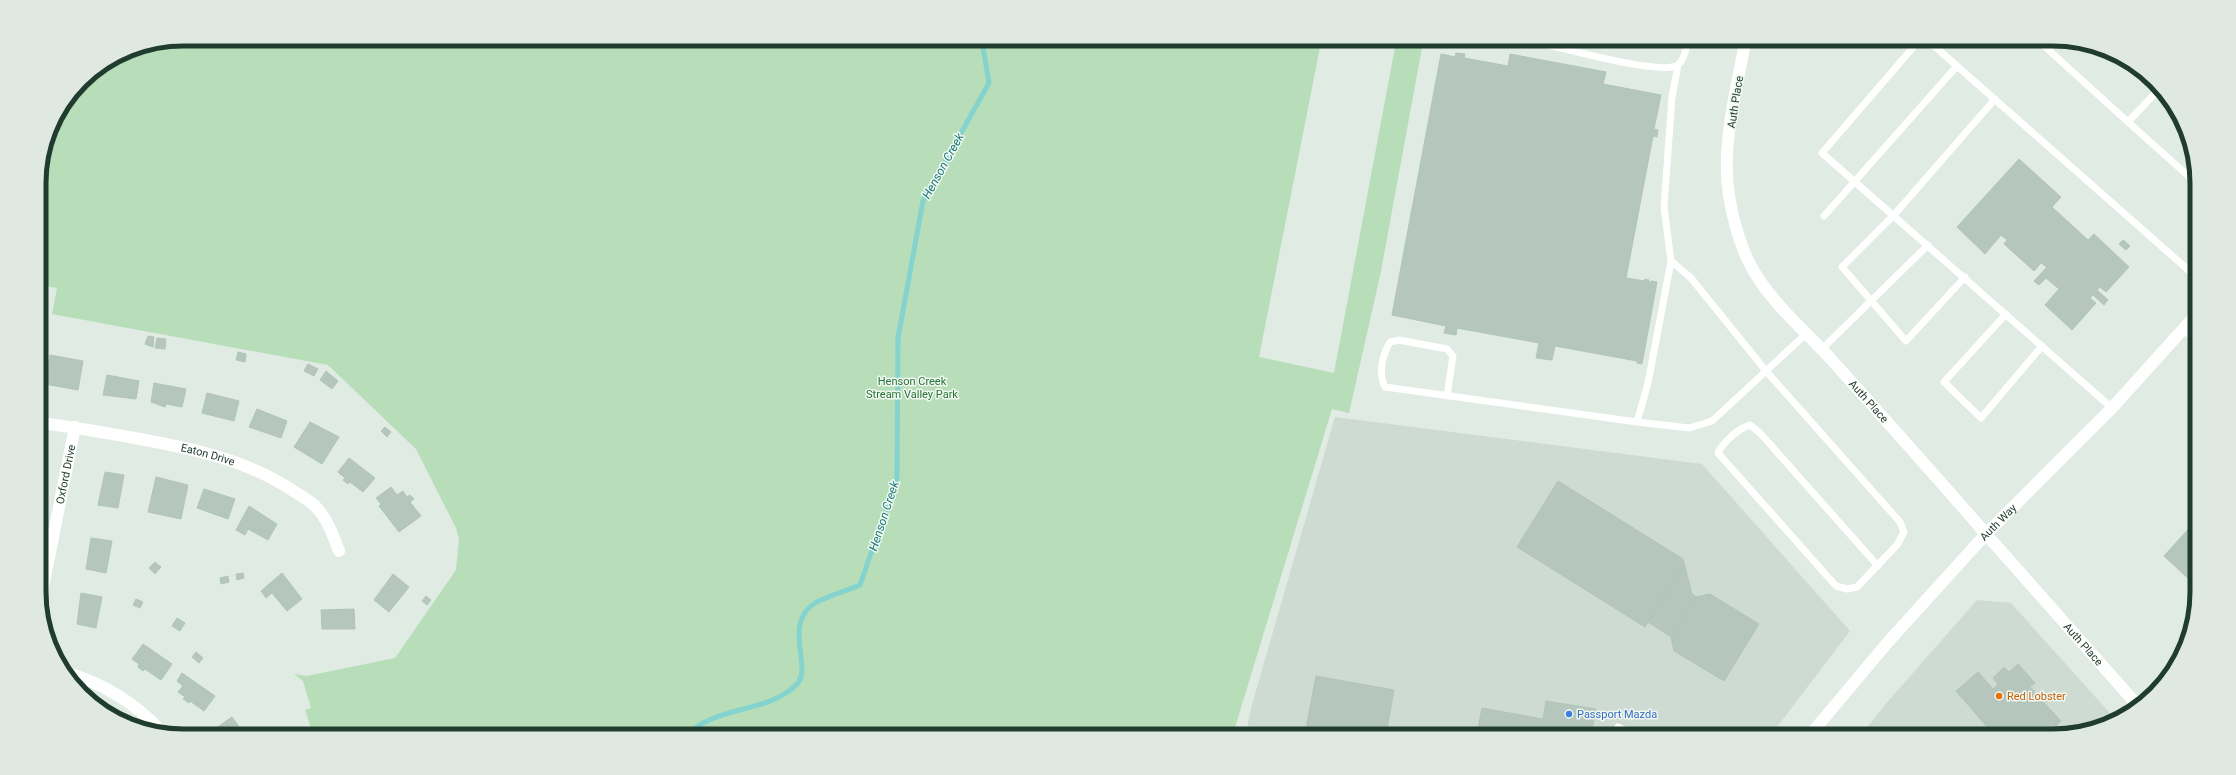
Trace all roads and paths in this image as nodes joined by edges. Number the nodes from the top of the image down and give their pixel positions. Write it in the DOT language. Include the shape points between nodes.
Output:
graph roads {
  1 [pos="1556,46"];
  2 [pos="1686,46"];
  3 [pos="1744,46"];
  4 [pos="1914,46"];
  5 [pos="1934,46"];
  6 [pos="2044,46"];
  7 [pos="1678,65"];
  8 [pos="1957,66"];
  9 [pos="2156,93"];
  10 [pos="1995,99"];
  11 [pos="2128,122"];
  12 [pos="2190,177"];
  13 [pos="1855,182"];
  14 [pos="1894,215"];
  15 [pos="1824,216"];
  16 [pos="1928,245"];
  17 [pos="1671,261"];
  18 [pos="2190,271"];
  19 [pos="1965,277"];
  20 [pos="1870,301"];
  21 [pos="2006,314"];
  22 [pos="2189,331"];
  23 [pos="1807,333"];
  24 [pos="2042,346"];
  25 [pos="1822,349"];
  26 [pos="1766,371"];
  27 [pos="1447,396"];
  28 [pos="2112,408"];
  29 [pos="1637,422"];
  30 [pos="46,424"];
  31 [pos="75,427"];
  32 [pos="1986,534"];
  33 [pos="339,551"];
  34 [pos="1878,566"];
  35 [pos="46,572"];
  36 [pos="75,676"];
  37 [pos="2135,702"];
  38 [pos="155,726"];
  39 [pos="1618,727"];
  40 [pos="1622,729"];
  41 [pos="1815,729"];
  1 -- 7 [label="lane" via="1630,64 1668,69"];
  2 -- 7 [label="lane" via="1685,55"];
  3 -- 23 [label="street, Auth Place" via="1731,120 1727,162 1731,207 1744,252 1759,280 1776,302"];
  4 -- 13 [label="lane" via="1822,153"];
  5 -- 8 [label="lane"];
  6 -- 11 [label="lane"];
  7 -- 17 [label="lane" via="1672,97 1664,207"];
  8 -- 10 [label="lane"];
  8 -- 13 [label="lane"];
  9 -- 11 [label="lane"];
  10 -- 14 [label="lane"];
  10 -- 18 [label="lane"];
  11 -- 12 [label="lane"];
  13 -- 14 [label="lane"];
  13 -- 15 [label="lane"];
  14 -- 16 [label="lane"];
  14 -- 20 [label="lane" via="1842,267"];
  16 -- 19 [label="lane"];
  16 -- 20 [label="lane"];
  17 -- 26 [label="lane" via="1691,278"];
  17 -- 29 [label="lane" via="1648,383"];
  19 -- 20 [label="lane" via="1906,340"];
  19 -- 21 [label="lane"];
  20 -- 25 [label="lane"];
  21 -- 24 [label="lane"];
  21 -- 24 [label="lane" via="1944,382 1981,418"];
  22 -- 28 [label="street, Auth Way"];
  23 -- 25 [label="street, Auth Place"];
  23 -- 26 [label="lane"];
  24 -- 28 [label="lane"];
  25 -- 32 [label="street, Auth Place"];
  26 -- 29 [label="lane" via="1712,421 1689,428"];
  26 -- 34 [label="lane" via="1900,522 1904,532 1897,545"];
  27 -- 27 [label="lane" via="1385,387 1380,378 1385,351 1390,342 1399,340 1447,349 1453,356"];
  27 -- 29 [label="lane"];
  28 -- 32 [label="street, Auth Way"];
  30 -- 31 [label="street, Eaton Drive"];
  31 -- 33 [label="street, Eaton Drive" via="219,456 261,473 314,505 330,527"];
  31 -- 35 [label="street, Oxford Drive"];
  32 -- 37 [label="street, Auth Place"];
  32 -- 41 [label="street, Auth Way" via="1888,642"];
  34 -- 34 [label="lane" via="1750,425 1744,427 1721,447 1718,453 1721,457 1836,586 1847,589 1857,587"];
  36 -- 38 [label="street" via="98,684 124,699"];
  39 -- 40 [label="lane"];
}
